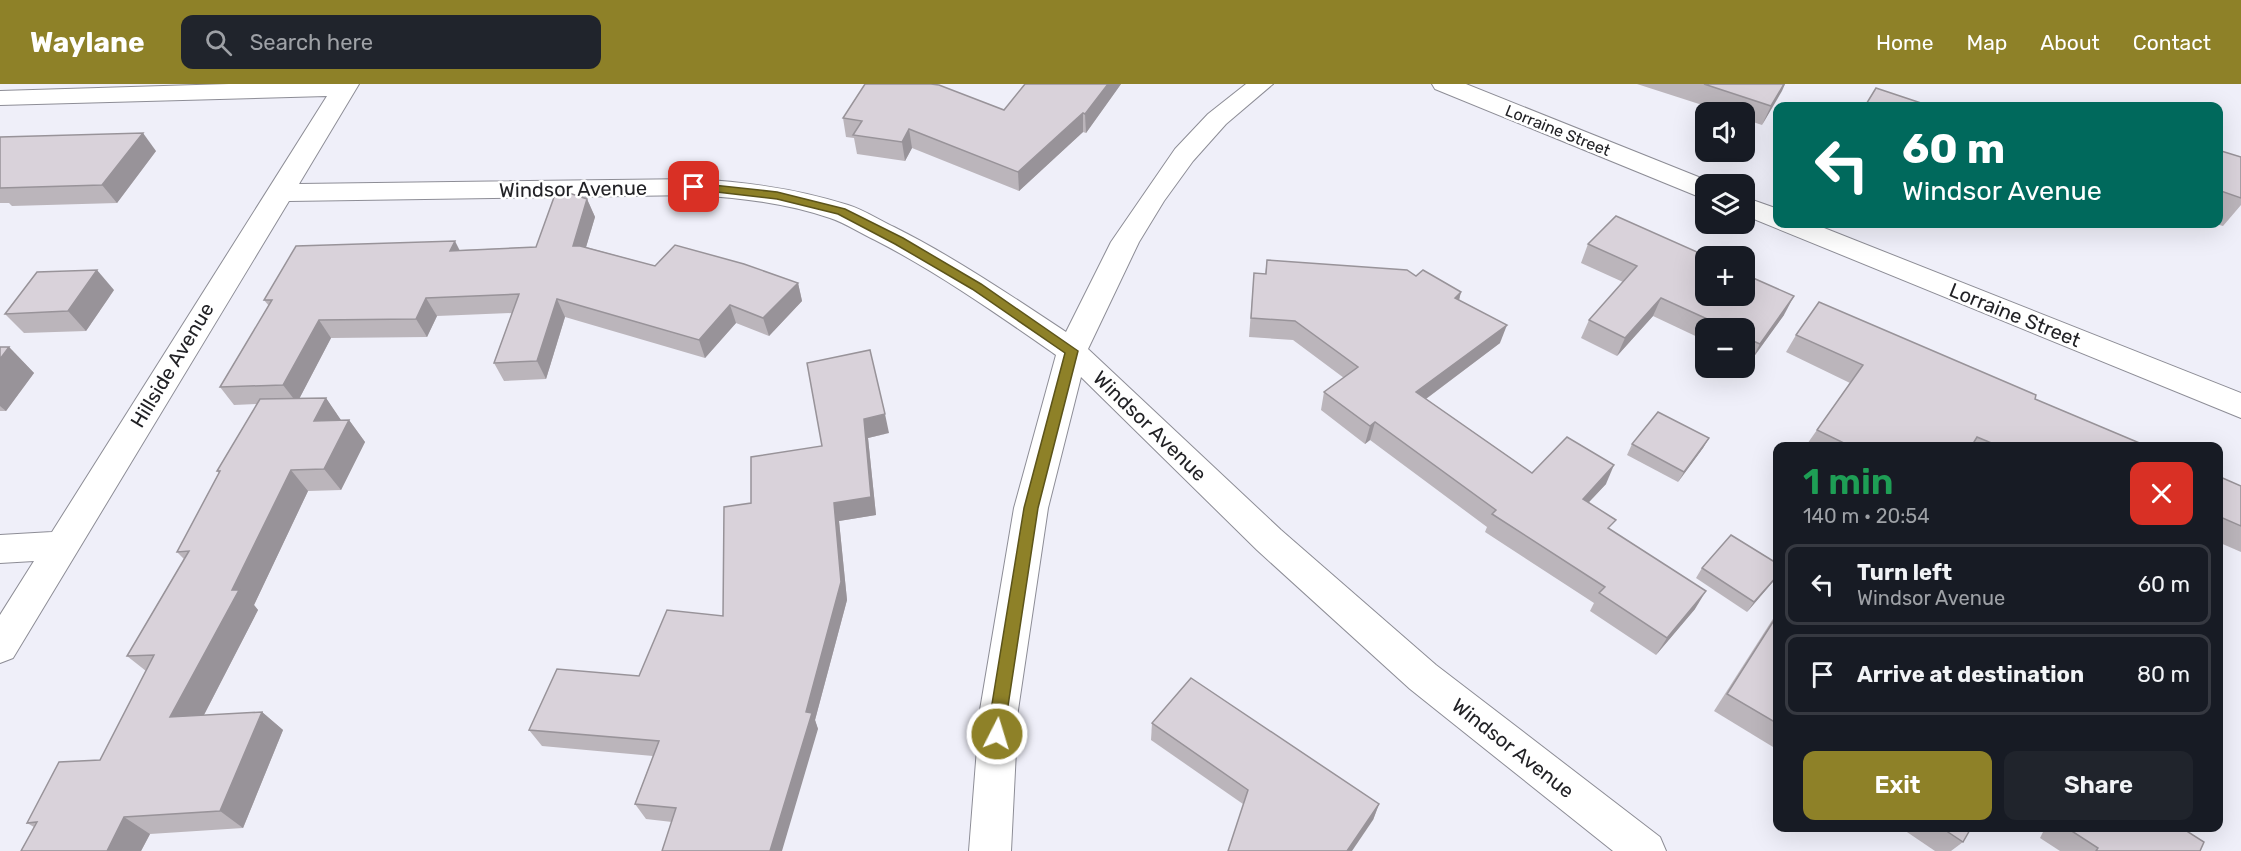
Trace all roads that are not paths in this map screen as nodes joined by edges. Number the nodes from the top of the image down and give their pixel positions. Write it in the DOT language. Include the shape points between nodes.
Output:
graph roads {
  1 [pos="1261,84"];
  2 [pos="1444,84"];
  3 [pos="346,86"];
  4 [pos="0,98"];
  5 [pos="1695,186"];
  6 [pos="280,193"];
  7 [pos="1755,210"];
  8 [pos="1773,217"];
  9 [pos="1800,228"];
  10 [pos="1072,351"];
  11 [pos="2241,406"];
  12 [pos="62,546"];
  13 [pos="0,549"];
  14 [pos="0,647"];
  15 [pos="990,851"];
  16 [pos="1645,851"];
  1 -- 10 [label="street" via="1217,119 1153,198 1125,242"];
  2 -- 5 [label="street, Lorraine Street"];
  3 -- 4 [label="street"];
  3 -- 6 [label="street, Hillside Avenue"];
  6 -- 10 [label="street, Windsor Avenue" via="694,187 793,199 841,212 899,241 977,286"];
  6 -- 12 [label="street, Hillside Avenue"];
  7 -- 8 [label="street"];
  9 -- 11 [label="street, Lorraine Street"];
  10 -- 15 [label="street" via="1031,508 999,710"];
  10 -- 16 [label="street, Windsor Avenue" via="1269,540 1423,677"];
  12 -- 13 [label="street"];
  12 -- 14 [label="street, Hillside Avenue"];
}
